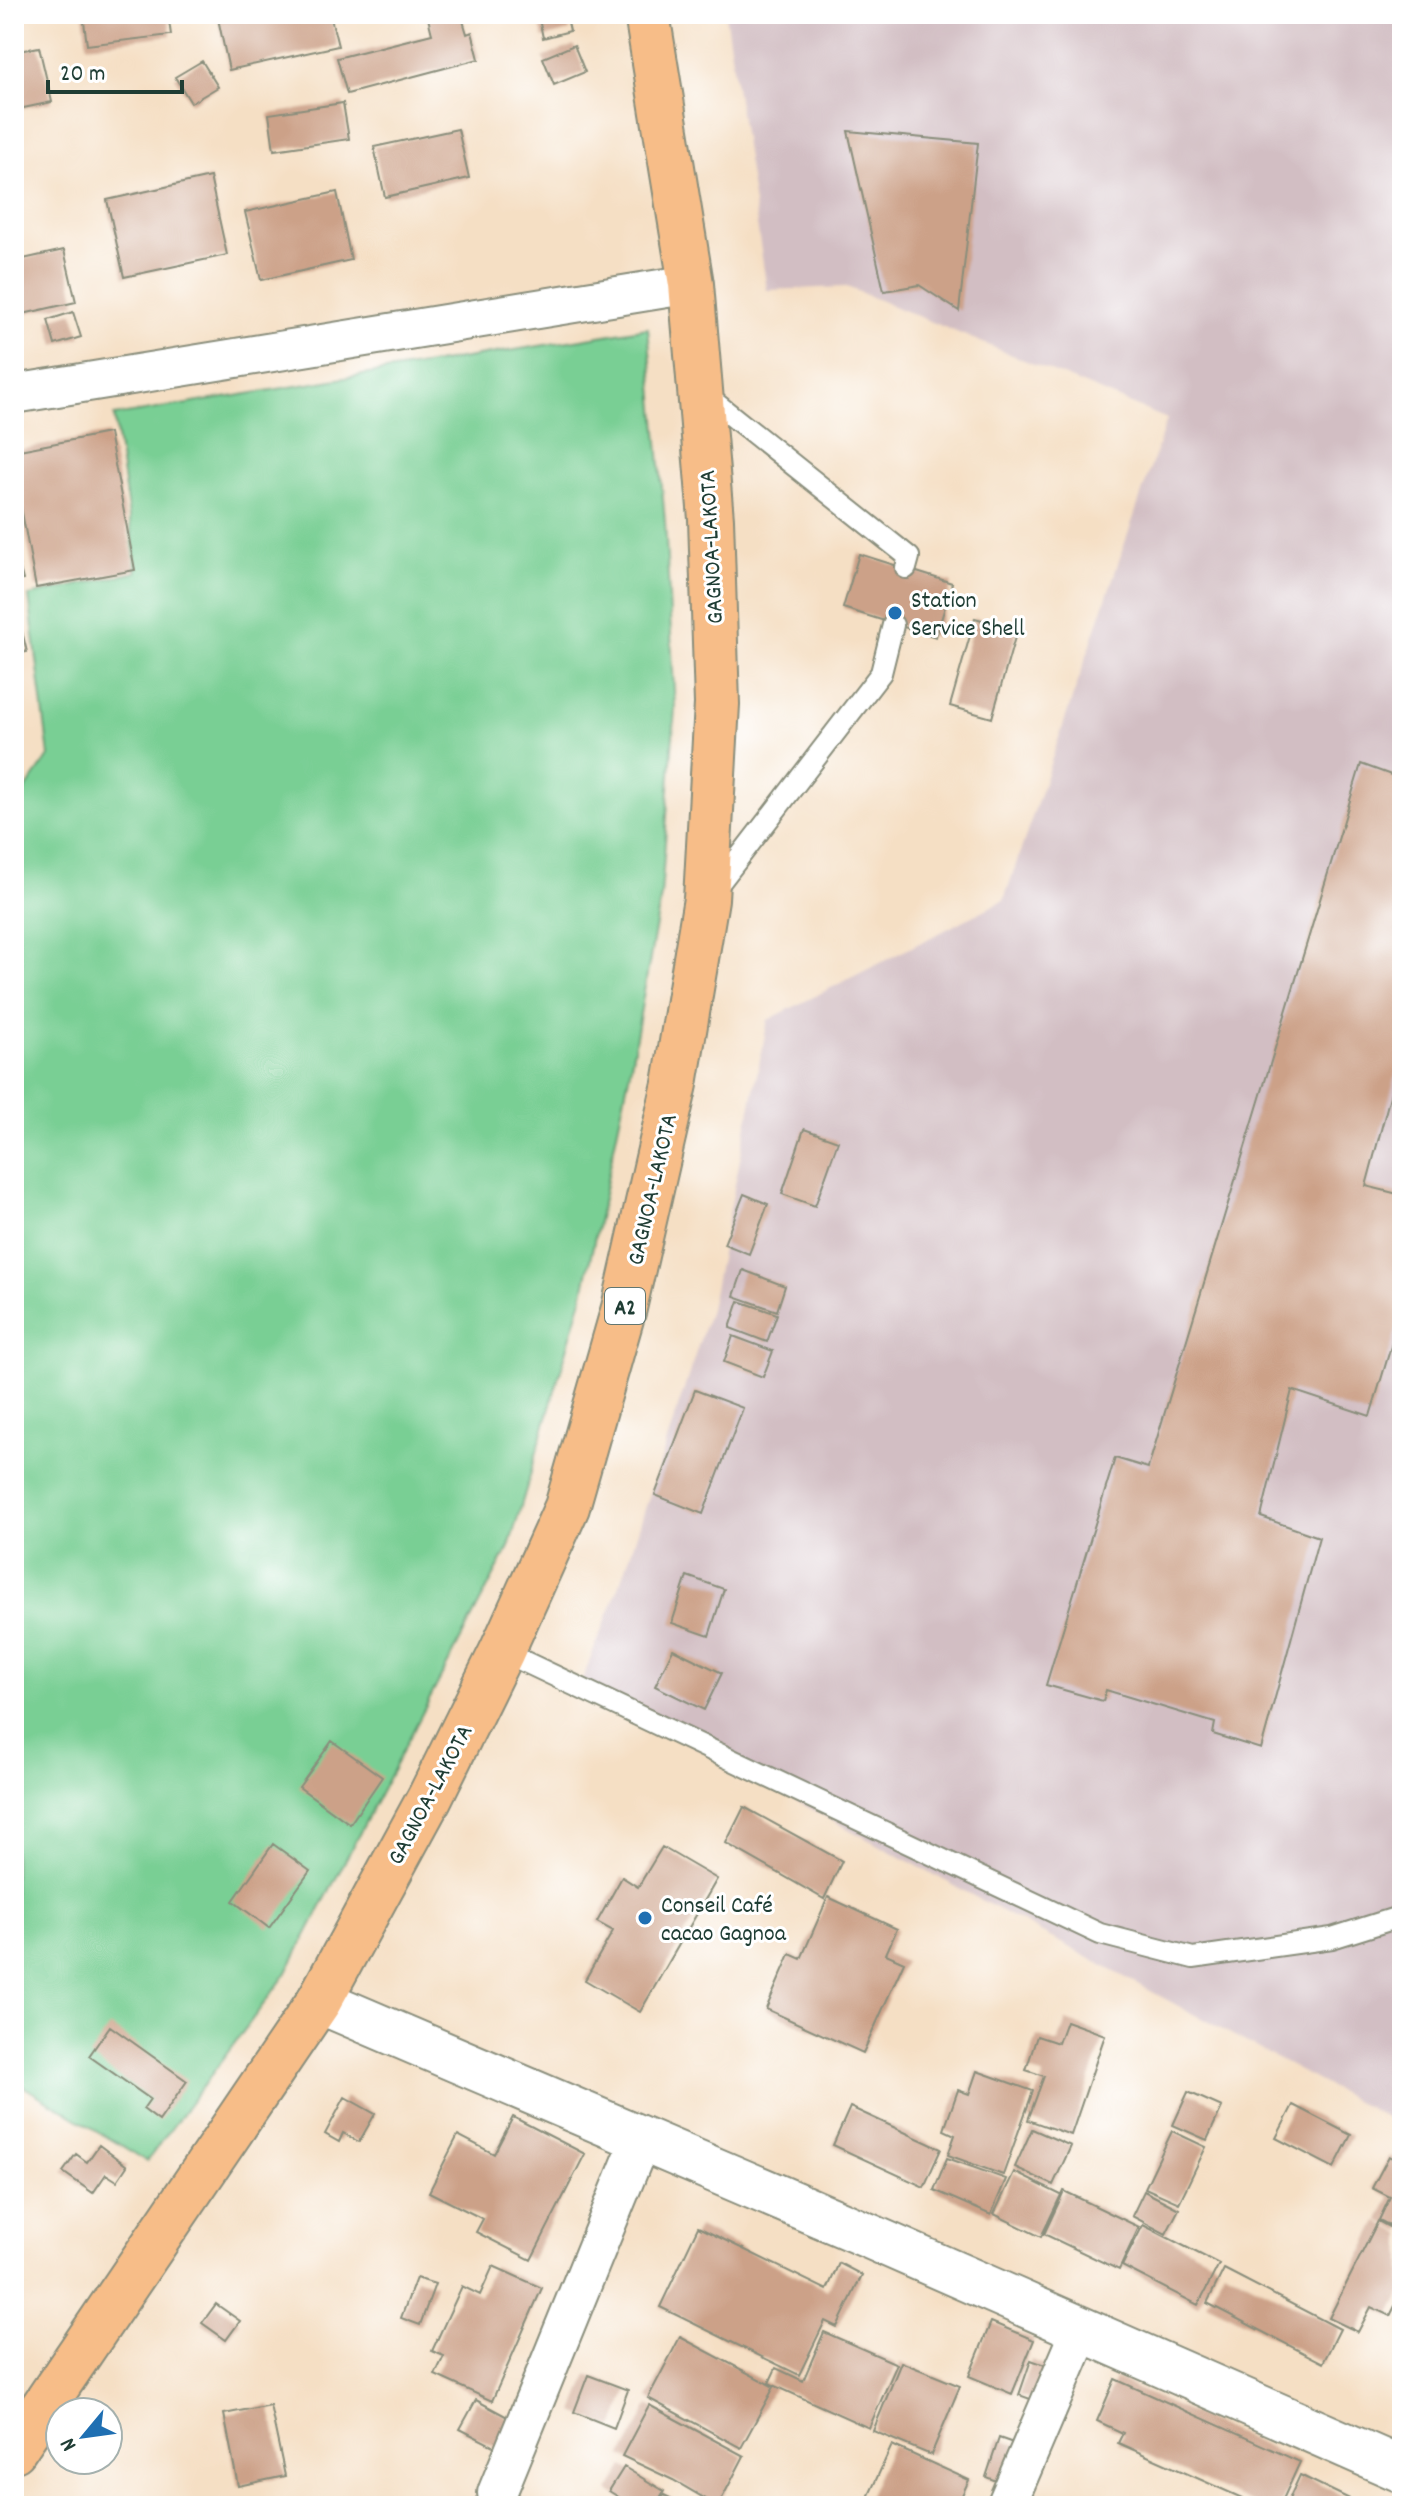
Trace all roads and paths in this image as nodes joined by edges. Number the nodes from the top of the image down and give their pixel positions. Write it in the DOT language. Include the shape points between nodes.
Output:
graph roads {
  1 [pos="647,14"];
  2 [pos="691,284"];
  3 [pos="700,390"];
  4 [pos="14,394"];
  5 [pos="906,568"];
  6 [pos="893,625"];
  7 [pos="706,899"];
  8 [pos="502,1651"];
  9 [pos="1402,1916"];
  10 [pos="319,2001"];
  11 [pos="641,2139"];
  12 [pos="1082,2328"];
  13 [pos="14,2450"];
  14 [pos="1402,2470"];
  15 [pos="497,2493"];
  16 [pos="1006,2506"];
  1 -- 2 [label="main road, GAGNOA-LAKOTA / A2"];
  2 -- 3 [label="main road, GAGNOA-LAKOTA / A2"];
  2 -- 4 [label="street"];
  3 -- 5 [label="lane" via="909,557"];
  3 -- 7 [label="main road, GAGNOA-LAKOTA / A2" via="711,519 717,704"];
  6 -- 7 [label="lane" via="881,673"];
  7 -- 8 [label="main road, GAGNOA-LAKOTA / A2" via="675,1084 624,1308 567,1507"];
  8 -- 9 [label="lane" via="1100,1934 1193,1958 1332,1938"];
  8 -- 10 [label="main road, GAGNOA-LAKOTA / A2"];
  10 -- 11 [label="street"];
  10 -- 13 [label="main road, GAGNOA-LAKOTA / A2"];
  11 -- 12 [label="street"];
  11 -- 15 [label="street"];
  12 -- 14 [label="street"];
  12 -- 16 [label="street"];
}
